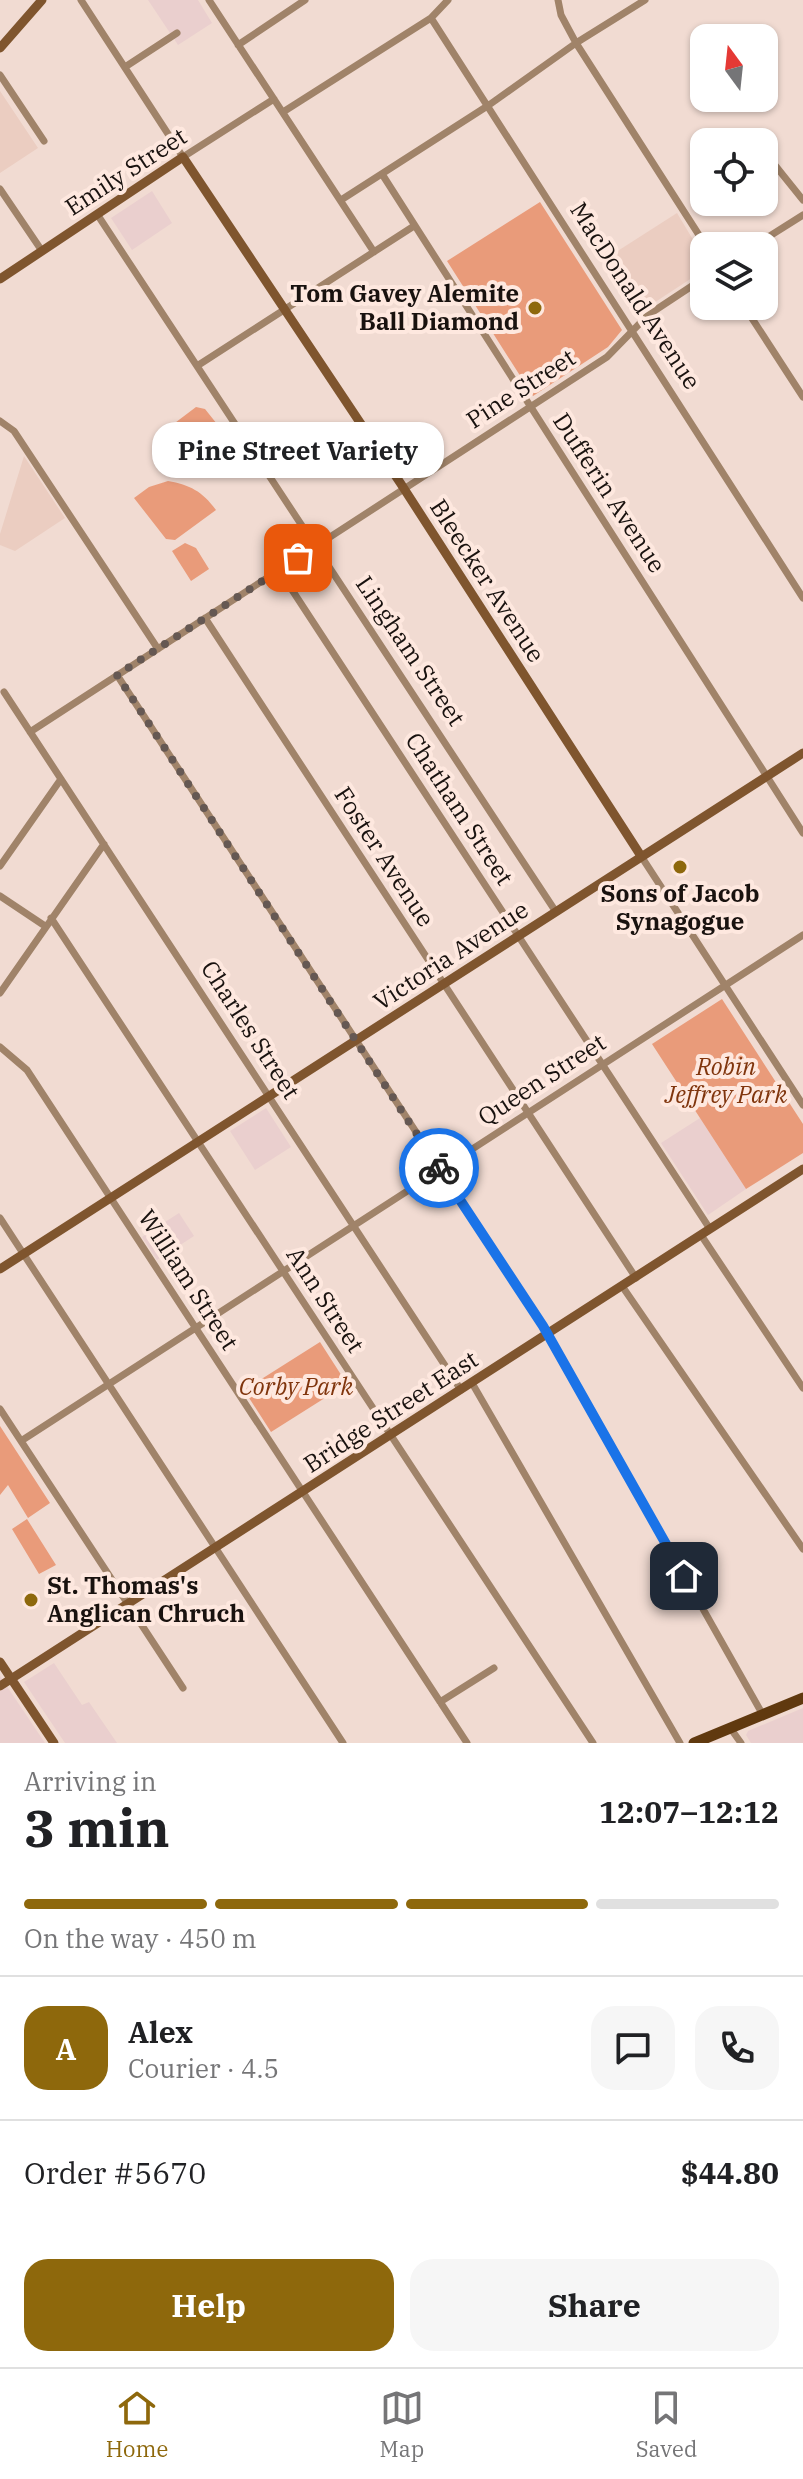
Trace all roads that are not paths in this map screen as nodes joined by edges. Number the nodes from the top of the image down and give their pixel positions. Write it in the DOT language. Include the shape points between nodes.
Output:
graph roads {
  1 [pos="42,0"];
  2 [pos="81,0"];
  3 [pos="209,0"];
  4 [pos="305,0"];
  5 [pos="448,0"];
  6 [pos="558,0"];
  7 [pos="645,0"];
  8 [pos="431,18"];
  9 [pos="177,33"];
  10 [pos="576,43"];
  11 [pos="238,45"];
  12 [pos="0,48"];
  13 [pos="125,67"];
  14 [pos="0,75"];
  15 [pos="274,99"];
  16 [pos="489,105"];
  17 [pos="283,112"];
  18 [pos="44,141"];
  19 [pos="183,157"];
  20 [pos="778,167"];
  21 [pos="382,174"];
  22 [pos="0,189"];
  23 [pos="341,200"];
  24 [pos="803,200"];
  25 [pos="97,214"];
  26 [pos="803,215"];
  27 [pos="414,226"];
  28 [pos="697,232"];
  29 [pos="776,232"];
  30 [pos="42,251"];
  31 [pos="374,252"];
  32 [pos="0,279"];
  33 [pos="690,287"];
  34 [pos="285,310"];
  35 [pos="753,320"];
  36 [pos="633,330"];
  37 [pos="197,366"];
  38 [pos="803,397"];
  39 [pos="530,408"];
  40 [pos="0,421"];
  41 [pos="404,489"];
  42 [pos="316,546"];
  43 [pos="279,570"];
  44 [pos="803,598"];
  45 [pos="205,618"];
  46 [pos="158,649"];
  47 [pos="117,675"];
  48 [pos="4,692"];
  49 [pos="30,732"];
  50 [pos="803,753"];
  51 [pos="766,776"];
  52 [pos="61,779"];
  53 [pos="803,833"];
  54 [pos="104,844"];
  55 [pos="641,856"];
  56 [pos="0,866"];
  57 [pos="0,896"];
  58 [pos="556,912"];
  59 [pos="51,918"];
  60 [pos="45,926"];
  61 [pos="803,935"];
  62 [pos="518,936"];
  63 [pos="444,984"];
  64 [pos="725,986"];
  65 [pos="0,993"];
  66 [pos="357,1040"];
  67 [pos="0,1047"];
  68 [pos="603,1065"];
  69 [pos="270,1096"];
  70 [pos="803,1105"];
  71 [pos="528,1113"];
  72 [pos="199,1142"];
  73 [pos="803,1169"];
  74 [pos="440,1170"];
  75 [pos="110,1198"];
  76 [pos="0,1218"];
  77 [pos="354,1225"];
  78 [pos="710,1229"];
  79 [pos="701,1235"];
  80 [pos="24,1254"];
  81 [pos="0,1269"];
  82 [pos="283,1272"];
  83 [pos="636,1278"];
  84 [pos="622,1286"];
  85 [pos="196,1329"];
  86 [pos="548,1335"];
  87 [pos="472,1383"];
  88 [pos="109,1385"];
  89 [pos="803,1388"];
  90 [pos="461,1390"];
  91 [pos="0,1409"];
  92 [pos="390,1437"];
  93 [pos="21,1441"];
  94 [pos="303,1493"];
  95 [pos="217,1549"];
  96 [pos="803,1549"];
  97 [pos="128,1605"];
  98 [pos="0,1662"];
  99 [pos="494,1668"];
  100 [pos="11,1679"];
  101 [pos="0,1686"];
  102 [pos="183,1688"];
  103 [pos="803,1698"];
  104 [pos="440,1702"];
  105 [pos="763,1715"];
  106 [pos="731,1729"];
  107 [pos="54,1743"];
  108 [pos="343,1743"];
  109 [pos="467,1743"];
  110 [pos="593,1743"];
  111 [pos="680,1743"];
  112 [pos="694,1743"];
  113 [pos="741,1743"];
  1 -- 12 [label="street"];
  2 -- 13 [label="street, Bleecker Avenue"];
  3 -- 11 [label="street"];
  4 -- 11 [label="street"];
  5 -- 8 [label="street"];
  6 -- 10 [label="street"];
  7 -- 10 [label="street"];
  8 -- 16 [label="street, MacDonald Avenue"];
  8 -- 17 [label="street"];
  9 -- 13 [label="street"];
  10 -- 16 [label="street"];
  10 -- 28 [label="street"];
  11 -- 15 [label="street"];
  13 -- 19 [label="street, Bleecker Avenue"];
  14 -- 18 [label="street"];
  15 -- 17 [label="street"];
  15 -- 19 [label="street, Emily Street"];
  16 -- 21 [label="street"];
  16 -- 36 [label="street, MacDonald Avenue"];
  17 -- 23 [label="street"];
  19 -- 25 [label="street, Emily Street"];
  19 -- 34 [label="street, Bleecker Avenue"];
  20 -- 24 [label="street"];
  21 -- 23 [label="street"];
  21 -- 27 [label="street, Dufferin Avenue"];
  22 -- 30 [label="street"];
  23 -- 31 [label="street"];
  25 -- 30 [label="street, Emily Street"];
  25 -- 37 [label="street, Lingham Street"];
  26 -- 29 [label="street"];
  27 -- 31 [label="street"];
  27 -- 39 [label="street, Dufferin Avenue"];
  30 -- 32 [label="street, Emily Street"];
  31 -- 34 [label="street"];
  33 -- 36 [label="street, Pine Street"];
  34 -- 37 [label="street"];
  34 -- 41 [label="street, Bleecker Avenue"];
  35 -- 38 [label="street"];
  36 -- 39 [label="street, Pine Street" via="607,357"];
  36 -- 44 [label="street, MacDonald Avenue"];
  37 -- 42 [label="street, Lingham Street"];
  39 -- 41 [label="street, Pine Street"];
  39 -- 51 [label="street, Dufferin Avenue"];
  40 -- 46 [label="street" via="14,431"];
  41 -- 42 [label="street, Pine Street"];
  41 -- 55 [label="street, Bleecker Avenue"];
  42 -- 43 [label="street, Pine Street"];
  42 -- 58 [label="street, Lingham Street"];
  43 -- 45 [label="street, Pine Street"];
  43 -- 62 [label="street, Chatham Street"];
  45 -- 46 [label="street, Pine Street"];
  45 -- 63 [label="street, Foster Avenue"];
  46 -- 47 [label="street, Pine Street"];
  47 -- 49 [label="street, Pine Street"];
  47 -- 66 [label="street"];
  48 -- 49 [label="street, Charles Street"];
  49 -- 52 [label="street, Charles Street"];
  50 -- 51 [label="street, Victoria Avenue"];
  51 -- 53 [label="street, Dufferin Avenue"];
  51 -- 55 [label="street, Victoria Avenue"];
  52 -- 54 [label="street, Charles Street"];
  52 -- 56 [label="street"];
  54 -- 59 [label="street"];
  54 -- 69 [label="street, Charles Street"];
  55 -- 58 [label="street, Victoria Avenue"];
  55 -- 64 [label="street, Bleecker Avenue"];
  57 -- 60 [label="street"];
  58 -- 62 [label="street, Victoria Avenue"];
  59 -- 60 [label="street"];
  59 -- 72 [label="street, Ann Street"];
  60 -- 65 [label="street"];
  61 -- 64 [label="street, Queen Street"];
  62 -- 63 [label="street, Victoria Avenue"];
  62 -- 68 [label="street, Chatham Street"];
  63 -- 66 [label="street, Victoria Avenue"];
  63 -- 71 [label="street, Foster Avenue"];
  64 -- 68 [label="street, Queen Street"];
  64 -- 70 [label="street, Bleecker Avenue"];
  66 -- 69 [label="street, Victoria Avenue"];
  66 -- 74 [label="street"];
  67 -- 75 [label="street, William Street" via="27,1070"];
  68 -- 71 [label="street, Queen Street"];
  68 -- 78 [label="street, Chatham Street"];
  69 -- 72 [label="street, Victoria Avenue"];
  69 -- 77 [label="street, Charles Street"];
  71 -- 74 [label="street, Queen Street"];
  71 -- 83 [label="street, Foster Avenue"];
  72 -- 75 [label="street, Victoria Avenue"];
  72 -- 82 [label="street, Ann Street"];
  73 -- 78 [label="street, Bridge Street East"];
  74 -- 77 [label="street, Queen Street"];
  74 -- 86 [label="street"];
  75 -- 80 [label="street, Victoria Avenue"];
  75 -- 85 [label="street, William Street"];
  76 -- 80 [label="street"];
  77 -- 82 [label="street, Queen Street"];
  77 -- 90 [label="street, Charles Street"];
  78 -- 79 [label="street, Bridge Street East"];
  79 -- 83 [label="street, Bridge Street East"];
  79 -- 89 [label="street"];
  80 -- 81 [label="street, Victoria Avenue"];
  80 -- 88 [label="street"];
  82 -- 85 [label="street, Queen Street"];
  82 -- 92 [label="street, Ann Street"];
  83 -- 84 [label="street, Bridge Street East"];
  84 -- 86 [label="street, Bridge Street East"];
  84 -- 96 [label="street"];
  85 -- 88 [label="street, Queen Street"];
  85 -- 94 [label="street, William Street"];
  86 -- 87 [label="street, Bridge Street East"];
  86 -- 105 [label="street"];
  87 -- 90 [label="street, Bridge Street East"];
  87 -- 111 [label="street"];
  88 -- 93 [label="street, Queen Street"];
  88 -- 95 [label="street"];
  90 -- 92 [label="street, Bridge Street East"];
  91 -- 93 [label="street"];
  92 -- 94 [label="street, Bridge Street East"];
  92 -- 110 [label="street, Ann Street"];
  93 -- 97 [label="street"];
  94 -- 95 [label="street, Bridge Street East"];
  94 -- 104 [label="street, William Street"];
  95 -- 97 [label="street, Bridge Street East"];
  95 -- 108 [label="street"];
  97 -- 100 [label="street, Bridge Street East"];
  97 -- 102 [label="street"];
  98 -- 100 [label="street"];
  99 -- 104 [label="street"];
  100 -- 101 [label="street, Bridge Street East"];
  100 -- 107 [label="street"];
  103 -- 105 [label="main road"];
  104 -- 109 [label="street, William Street"];
  105 -- 106 [label="main road"];
  106 -- 112 [label="main road"];
  106 -- 113 [label="street"];
}
